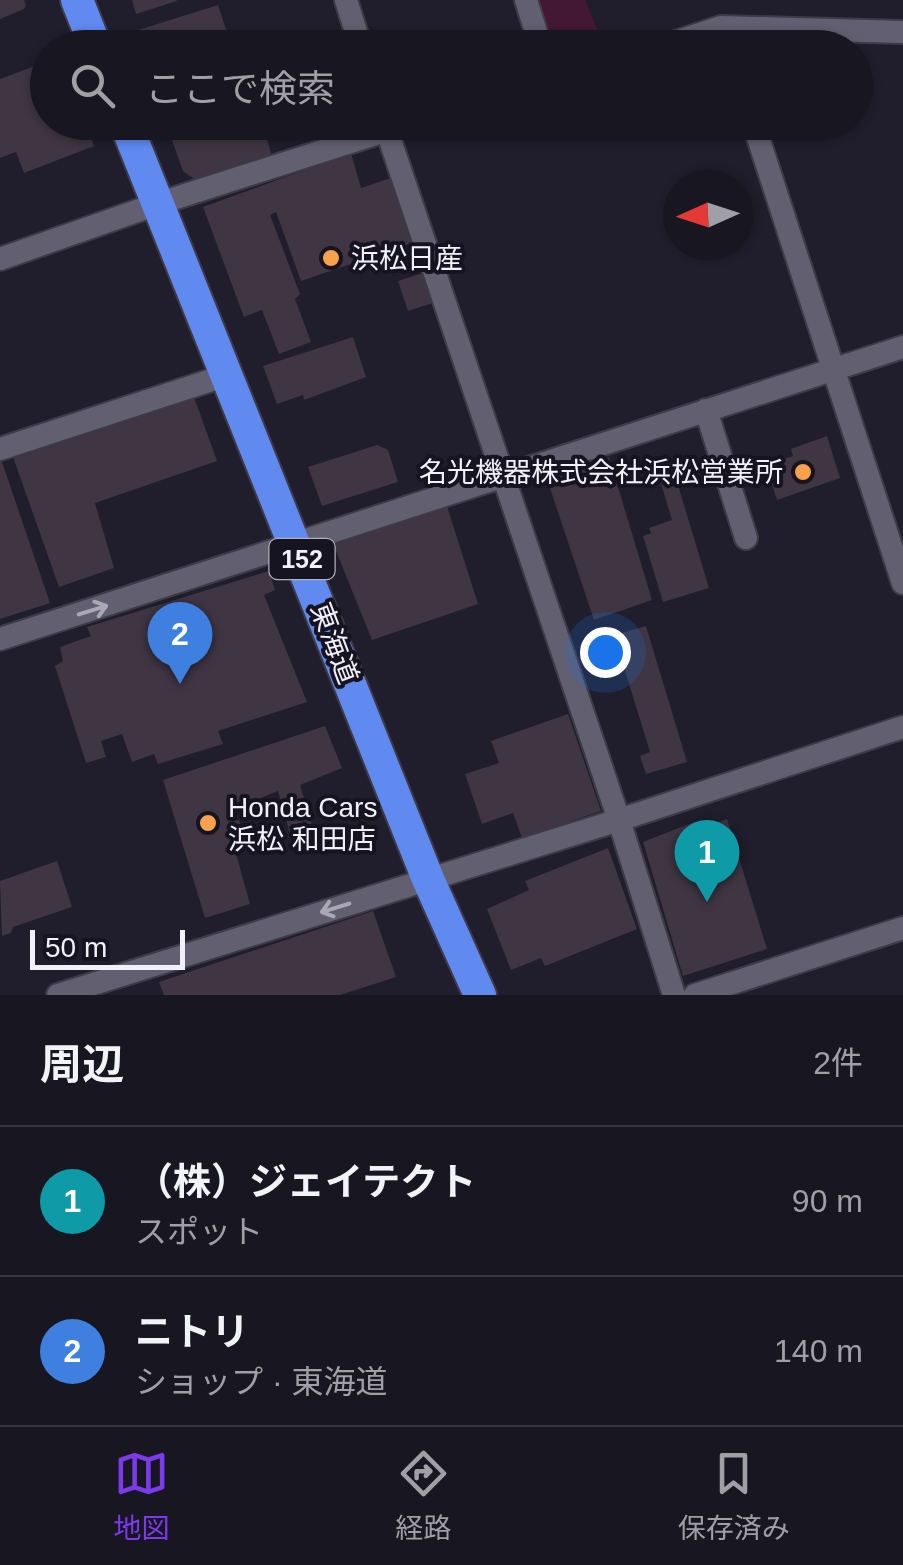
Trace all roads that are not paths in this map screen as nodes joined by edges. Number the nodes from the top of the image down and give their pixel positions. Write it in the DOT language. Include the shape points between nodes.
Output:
graph roads {
  1 [pos="77,0"];
  2 [pos="346,0"];
  3 [pos="526,0"];
  4 [pos="89,30"];
  5 [pos="355,30"];
  6 [pos="535,30"];
  7 [pos="903,32"];
  8 [pos="873,33"];
  9 [pos="132,140"];
  10 [pos="345,140"];
  11 [pos="391,140"];
  12 [pos="759,140"];
  13 [pos="157,204"];
  14 [pos="0,259"];
  15 [pos="903,347"];
  16 [pos="835,369"];
  17 [pos="227,375"];
  18 [pos="706,410"];
  19 [pos="0,450"];
  20 [pos="501,476"];
  21 [pos="746,538"];
  22 [pos="297,545"];
  23 [pos="903,584"];
  24 [pos="0,639"];
  25 [pos="903,727"];
  26 [pos="619,820"];
  27 [pos="428,879"];
  28 [pos="903,928"];
  29 [pos="58,995"];
  30 [pos="480,995"];
  31 [pos="674,995"];
  32 [pos="695,995"];
  1 -- 4 [label="highway"];
  2 -- 5 [label="street"];
  3 -- 6 [label="street"];
  7 -- 8 [label="street"];
  9 -- 13 [label="highway, 東海道 / 152"];
  10 -- 13 [label="street"];
  11 -- 20 [label="street"];
  12 -- 16 [label="street"];
  13 -- 14 [label="street"];
  13 -- 17 [label="highway, 東海道 / 152"];
  15 -- 16 [label="street"];
  16 -- 18 [label="street"];
  16 -- 23 [label="street"];
  17 -- 19 [label="street"];
  17 -- 22 [label="highway, 東海道 / 152"];
  18 -- 20 [label="street"];
  18 -- 21 [label="street"];
  20 -- 22 [label="street"];
  20 -- 26 [label="street"];
  24 -- 22 [label="street, one-way"];
  22 -- 27 [label="highway, 東海道 / 152"];
  25 -- 26 [label="street"];
  26 -- 27 [label="street"];
  26 -- 31 [label="street"];
  27 -- 29 [label="street, one-way"];
  27 -- 30 [label="highway, 東海道 / 152"];
  28 -- 32 [label="street"];
}
